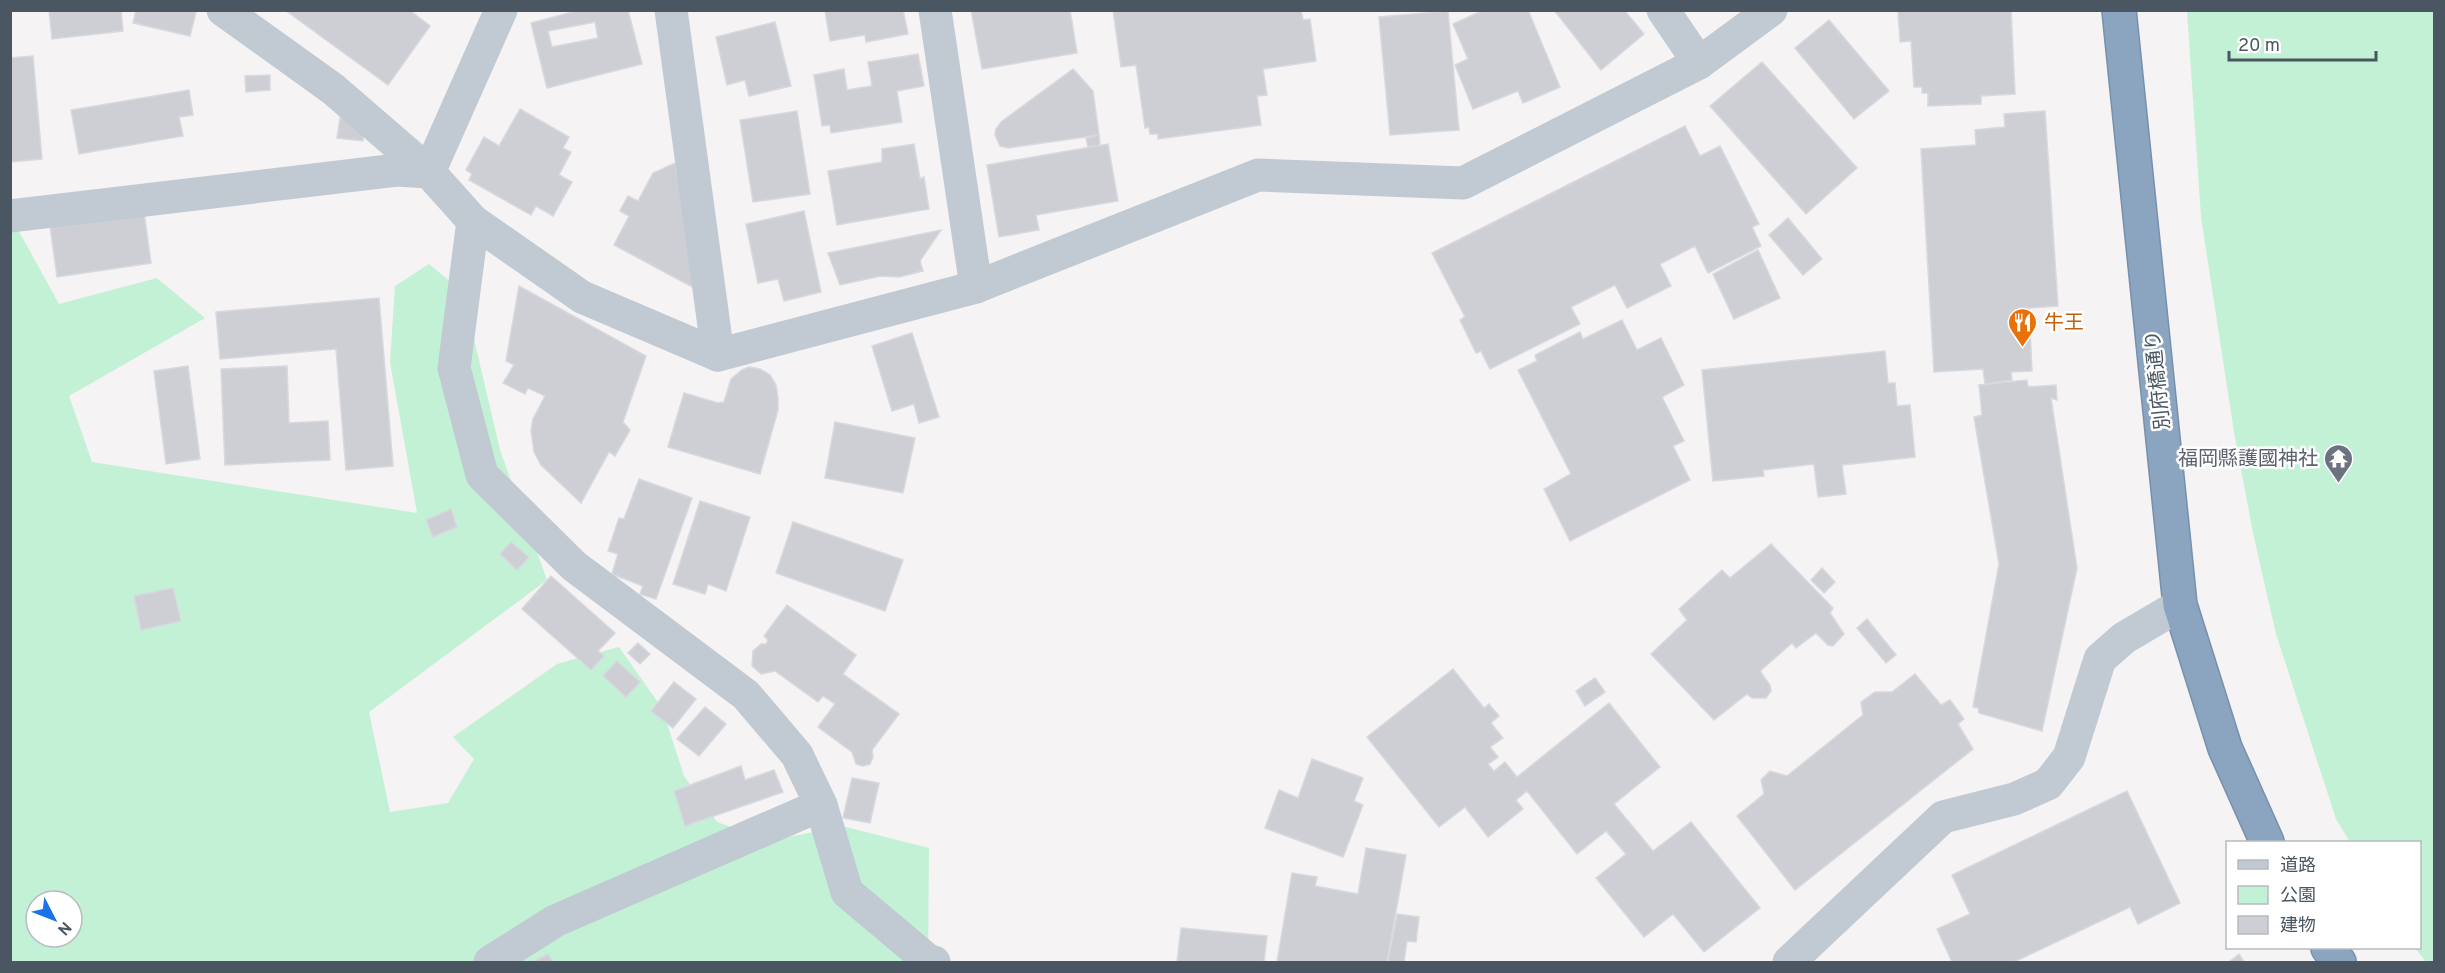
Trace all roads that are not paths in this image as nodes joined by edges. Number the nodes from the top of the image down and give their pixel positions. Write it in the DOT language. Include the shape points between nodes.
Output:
graph roads {
  1 [pos="223,10"];
  2 [pos="501,10"];
  3 [pos="671,10"];
  4 [pos="934,10"];
  5 [pos="1663,10"];
  6 [pos="1771,10"];
  7 [pos="2119,10"];
  8 [pos="1699,63"];
  9 [pos="429,172"];
  10 [pos="10,216"];
  11 [pos="473,221"];
  12 [pos="976,287"];
  13 [pos="718,355"];
  14 [pos="2180,604"];
  15 [pos="821,805"];
  16 [pos="2266,841"];
  17 [pos="2329,949"];
  18 [pos="930,962"];
  19 [pos="490,963"];
  20 [pos="1789,963"];
  21 [pos="2339,963"];
  1 -- 9 [label="street" via="333,89"];
  2 -- 9 [label="street"];
  3 -- 13 [label="street"];
  4 -- 12 [label="street"];
  5 -- 8 [label="street"];
  6 -- 8 [label="street"];
  7 -- 14 [label="highway, 別府橋通り"];
  8 -- 12 [label="street" via="1463,183 1258,175"];
  9 -- 10 [label="street" via="397,170"];
  9 -- 11 [label="street"];
  11 -- 13 [label="street" via="582,297"];
  11 -- 15 [label="street" via="454,368 482,475 574,566 746,694 797,755"];
  12 -- 13 [label="street"];
  14 -- 16 [label="highway, 別府橋通り" via="2225,748"];
  14 -- 20 [label="street" via="2124,638 2100,659 2069,757 2048,784 2014,799 1943,817"];
  15 -- 18 [label="street" via="847,892"];
  15 -- 19 [label="street" via="555,921"];
  17 -- 21 [label="highway"];
}
